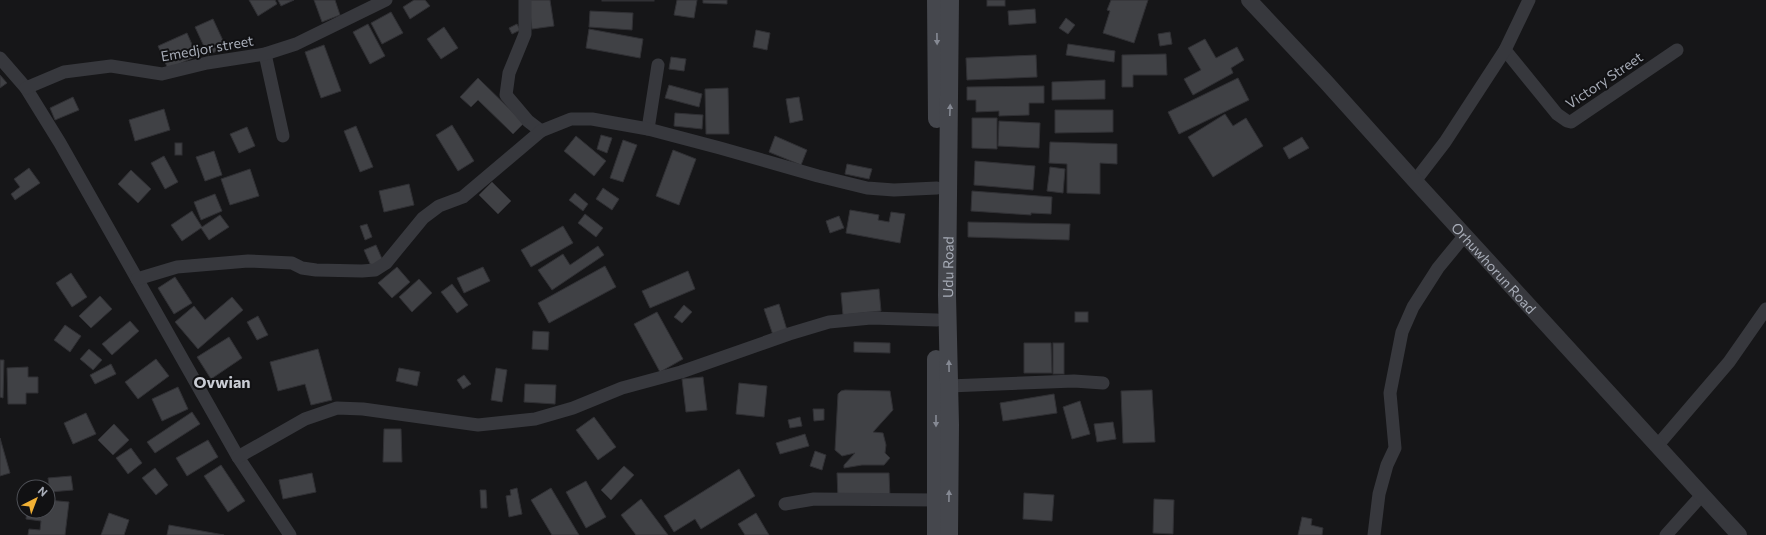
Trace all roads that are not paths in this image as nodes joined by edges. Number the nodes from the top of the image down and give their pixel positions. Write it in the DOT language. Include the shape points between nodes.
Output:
graph roads {
  1 [pos="386,0"];
  2 [pos="525,0"];
  3 [pos="936,0"];
  4 [pos="950,0"];
  5 [pos="1249,0"];
  6 [pos="1529,0"];
  7 [pos="1505,50"];
  8 [pos="1677,50"];
  9 [pos="265,54"];
  10 [pos="0,58"];
  11 [pos="658,65"];
  12 [pos="26,88"];
  13 [pos="648,129"];
  14 [pos="541,131"];
  15 [pos="283,136"];
  16 [pos="1415,181"];
  17 [pos="937,188"];
  18 [pos="1465,235"];
  19 [pos="137,279"];
  20 [pos="1766,309"];
  21 [pos="937,320"];
  22 [pos="1103,384"];
  23 [pos="949,386"];
  24 [pos="1656,446"];
  25 [pos="238,457"];
  26 [pos="1702,495"];
  27 [pos="936,500"];
  28 [pos="785,504"];
  29 [pos="290,535"];
  30 [pos="948,535"];
  31 [pos="1374,535"];
  32 [pos="1666,535"];
  33 [pos="1739,535"];
  1 -- 9 [label="street, Emedjor street" via="296,44"];
  2 -- 14 [label="street" via="525,34 509,73 506,95 528,121"];
  3 -- 17 [label="main road, Udu Road, one-way"];
  23 -- 4 [label="main road, Udu Road, one-way" via="947,280"];
  5 -- 16 [label="street, Orhuwhorun Road"];
  6 -- 7 [label="street"];
  7 -- 8 [label="street, Victory Street" via="1557,114 1571,122"];
  7 -- 16 [label="street" via="1445,142"];
  9 -- 12 [label="street, Emedjor street" via="207,63 162,74 110,66 64,72"];
  9 -- 15 [label="street"];
  10 -- 12 [label="street"];
  11 -- 13 [label="street"];
  12 -- 19 [label="street"];
  13 -- 14 [label="street" via="592,119 571,119"];
  13 -- 17 [label="street" via="867,188"];
  14 -- 19 [label="street" via="463,197 439,206 423,218 386,263 375,270 316,270 292,263 248,261 177,267"];
  16 -- 18 [label="street, Orhuwhorun Road"];
  17 -- 21 [label="main road, Udu Road"];
  18 -- 24 [label="street, Orhuwhorun Road"];
  18 -- 31 [label="street" via="1438,268 1413,307 1402,332 1390,393 1395,448 1378,494"];
  19 -- 25 [label="street"];
  20 -- 24 [label="street" via="1728,362"];
  21 -- 25 [label="street" via="871,318 829,322 681,372 622,388 574,408 535,419 478,425 363,409 337,408 305,419"];
  21 -- 27 [label="main road, Udu Road, one-way"];
  22 -- 23 [label="street" via="1067,381"];
  30 -- 23 [label="main road, Udu Road, one-way"];
  24 -- 26 [label="street, Orhuwhorun Road"];
  25 -- 29 [label="street"];
  26 -- 32 [label="street"];
  26 -- 33 [label="street, Orhuwhorun Road"];
  27 -- 28 [label="street" via="814,499"];
  27 -- 30 [label="main road, Udu Road"];
}
